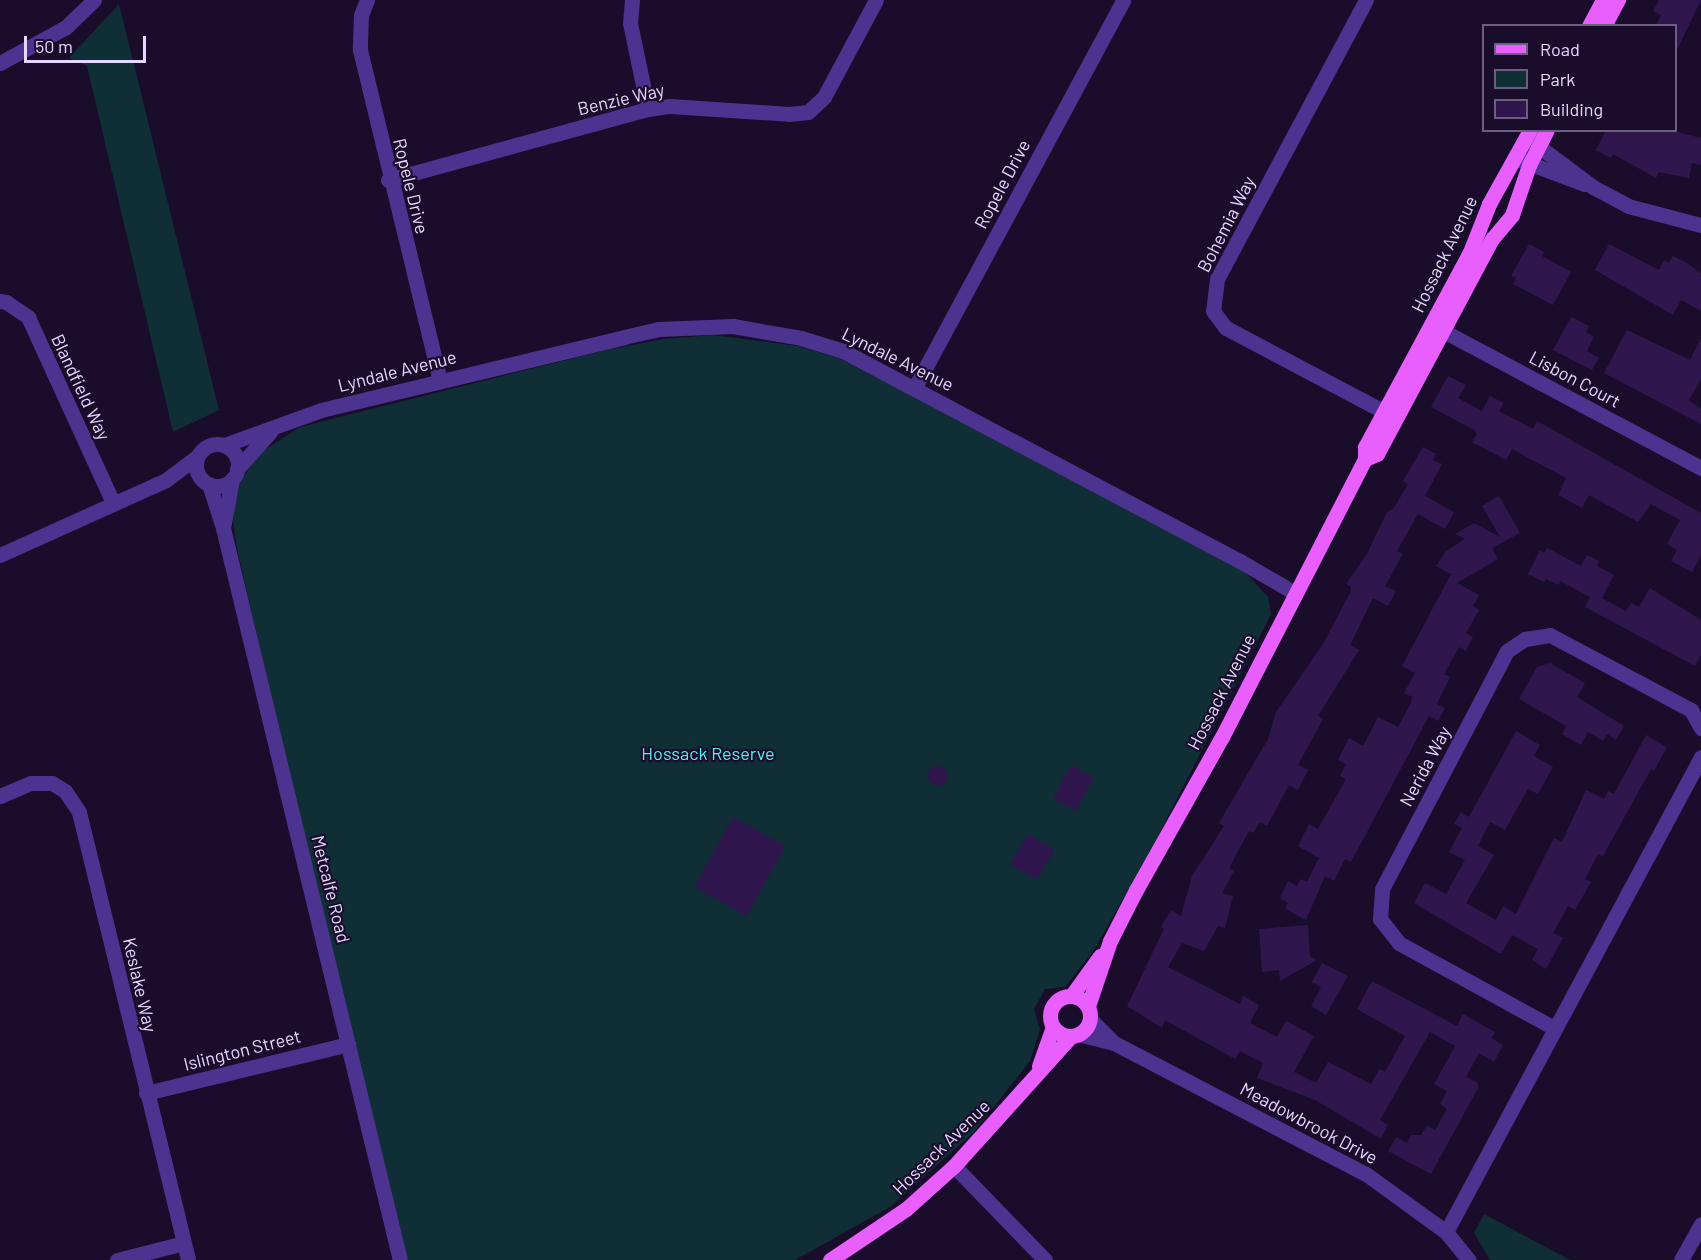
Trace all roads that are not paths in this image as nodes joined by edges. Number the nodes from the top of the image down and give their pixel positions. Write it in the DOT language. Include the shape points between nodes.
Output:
graph roads {
  1 [pos="94,0"];
  2 [pos="367,0"];
  3 [pos="632,0"];
  4 [pos="876,0"];
  5 [pos="1123,0"];
  6 [pos="1366,0"];
  7 [pos="1612,1"];
  8 [pos="1591,24"];
  9 [pos="1605,24"];
  10 [pos="0,63"];
  11 [pos="648,109"];
  12 [pos="1547,132"];
  13 [pos="1528,134"];
  14 [pos="1540,145"];
  15 [pos="1522,161"];
  16 [pos="388,180"];
  17 [pos="1593,187"];
  18 [pos="1701,225"];
  19 [pos="0,301"];
  20 [pos="1437,328"];
  21 [pos="440,381"];
  22 [pos="915,387"];
  23 [pos="1390,415"];
  24 [pos="272,429"];
  25 [pos="224,445"];
  26 [pos="197,456"];
  27 [pos="1701,468"];
  28 [pos="235,474"];
  29 [pos="166,480"];
  30 [pos="205,482"];
  31 [pos="113,503"];
  32 [pos="223,528"];
  33 [pos="0,555"];
  34 [pos="1295,593"];
  35 [pos="1701,728"];
  36 [pos="1701,757"];
  37 [pos="0,796"];
  38 [pos="1110,941"];
  39 [pos="1072,995"];
  40 [pos="1089,1013"];
  41 [pos="1053,1027"];
  42 [pos="1554,1028"];
  43 [pos="1074,1035"];
  44 [pos="1114,1042"];
  45 [pos="348,1044"];
  46 [pos="1039,1069"];
  47 [pos="146,1094"];
  48 [pos="954,1166"];
  49 [pos="1701,1224"];
  50 [pos="1446,1232"];
  51 [pos="183,1243"];
  52 [pos="117,1260"];
  53 [pos="188,1260"];
  54 [pos="400,1260"];
  55 [pos="830,1260"];
  56 [pos="1045,1260"];
  57 [pos="1469,1260"];
  58 [pos="1681,1260"];
  1 -- 10 [label="street" via="66,27"];
  2 -- 16 [label="street, Ropele Drive" via="360,50"];
  3 -- 11 [label="street" via="630,23"];
  4 -- 11 [label="street, Benzie Way" via="824,97 808,112 670,106"];
  5 -- 22 [label="street, Ropele Drive"];
  6 -- 23 [label="street, Bohemia Way" via="1217,279 1213,311 1226,328"];
  7 -- 8 [label="main road"];
  7 -- 9 [label="main road"];
  11 -- 16 [label="street, Benzie Way"];
  12 -- 14 [label="main road, Hossack Avenue"];
  13 -- 14 [label="street"];
  13 -- 15 [label="main road, Hossack Avenue"];
  14 -- 15 [label="main road, Hossack Avenue"];
  14 -- 17 [label="street"];
  15 -- 17 [label="street"];
  15 -- 20 [label="main road, Hossack Avenue"];
  15 -- 20 [label="main road, Hossack Avenue" via="1512,215 1492,239"];
  16 -- 21 [label="street, Ropele Drive"];
  17 -- 18 [label="street" via="1628,206"];
  19 -- 31 [label="street, Blandfield Way" via="28,317"];
  20 -- 23 [label="main road, Hossack Avenue"];
  20 -- 27 [label="street, Lisbon Court"];
  21 -- 22 [label="street, Lyndale Avenue" via="658,329 733,326 801,338 843,351"];
  21 -- 24 [label="street, Lyndale Avenue" via="321,410"];
  22 -- 34 [label="street, Lyndale Avenue"];
  23 -- 34 [label="main road, Hossack Avenue" via="1365,447 1365,459"];
  24 -- 25 [label="street, Lyndale Avenue"];
  24 -- 28 [label="street, Lyndale Avenue"];
  25 -- 26 [label="street, Lyndale Avenue" via="211,444"];
  25 -- 28 [label="street" via="236,457"];
  26 -- 29 [label="street, Lyndale Avenue"];
  26 -- 30 [label="street" via="196,469"];
  28 -- 30 [label="street, Lyndale Avenue" via="221,485"];
  28 -- 32 [label="street, Metcalfe Road"];
  29 -- 30 [label="street, Lyndale Avenue"];
  29 -- 31 [label="street, Lyndale Avenue"];
  30 -- 32 [label="street, Metcalfe Road"];
  31 -- 33 [label="street, Lyndale Avenue"];
  32 -- 45 [label="street, Metcalfe Road"];
  34 -- 38 [label="main road, Hossack Avenue" via="1222,737"];
  35 -- 42 [label="street, Nerida Way" via="1691,710 1550,635 1525,639 1507,651 1382,889 1380,919 1399,943"];
  36 -- 42 [label="street"];
  37 -- 47 [label="street, Keslake Way" via="31,783 52,783 65,791 79,812"];
  38 -- 39 [label="main road, Hossack Avenue"];
  38 -- 40 [label="main road, Hossack Avenue"];
  39 -- 40 [label="main road"];
  39 -- 41 [label="main road, Hossack Avenue" via="1053,1003 1049,1015"];
  40 -- 43 [label="main road, Hossack Avenue"];
  40 -- 44 [label="street, Meadowbrook Drive"];
  41 -- 43 [label="main road"];
  41 -- 46 [label="main road, Hossack Avenue"];
  42 -- 50 [label="street"];
  43 -- 44 [label="street, Meadowbrook Drive"];
  43 -- 46 [label="main road, Hossack Avenue"];
  44 -- 50 [label="street, Meadowbrook Drive" via="1366,1174"];
  45 -- 47 [label="street, Islington Street"];
  45 -- 54 [label="street, Metcalfe Road"];
  46 -- 48 [label="main road, Hossack Avenue"];
  47 -- 51 [label="street, Keslake Way"];
  48 -- 55 [label="main road, Hossack Avenue" via="906,1209"];
  48 -- 56 [label="street"];
  49 -- 58 [label="street"];
  50 -- 57 [label="street, Meadowbrook Drive"];
  51 -- 52 [label="street"];
  51 -- 53 [label="street, Keslake Way"];
}
